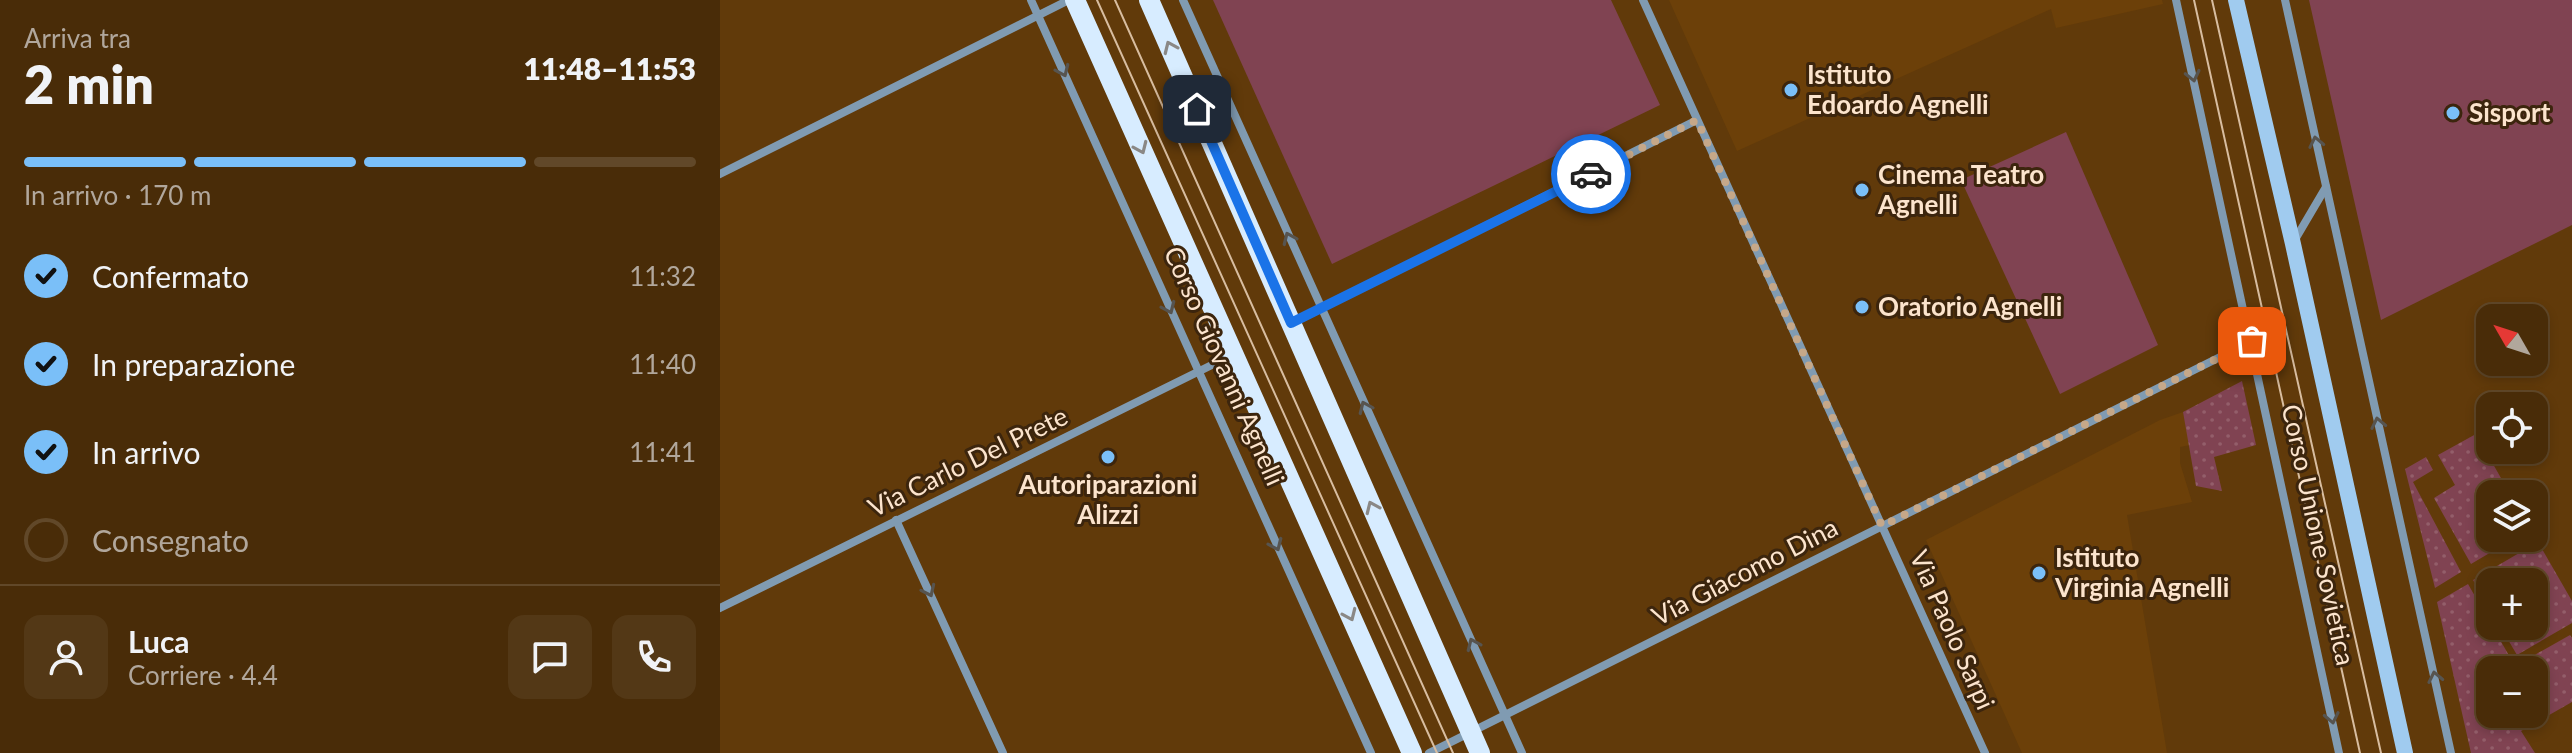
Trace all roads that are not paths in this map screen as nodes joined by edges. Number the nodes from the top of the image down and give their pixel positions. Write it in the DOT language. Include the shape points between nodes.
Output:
graph roads {
  1 [pos="1031,0"];
  2 [pos="1072,0"];
  3 [pos="1149,0"];
  4 [pos="1183,0"];
  5 [pos="1643,0"];
  6 [pos="2176,0"];
  7 [pos="2236,0"];
  8 [pos="2285,0"];
  9 [pos="1038,16"];
  10 [pos="1697,120"];
  11 [pos="720,174"];
  12 [pos="2326,187"];
  13 [pos="2293,244"];
  14 [pos="1321,309"];
  15 [pos="1291,323"];
  16 [pos="2252,341"];
  17 [pos="1234,354"];
  18 [pos="1198,371"];
  19 [pos="896,520"];
  20 [pos="1882,526"];
  21 [pos="720,608"];
  22 [pos="1505,715"];
  23 [pos="1471,732"];
  24 [pos="1003,753"];
  25 [pos="1371,753"];
  26 [pos="1412,753"];
  27 [pos="1429,753"];
  28 [pos="1480,753"];
  29 [pos="1522,753"];
  30 [pos="1985,753"];
  31 [pos="2339,753"];
  32 [pos="2405,753"];
  33 [pos="2451,753"];
  1 -- 9 [label="street, Corso Giovanni Agnelli"];
  2 -- 9 [label="street"];
  2 -- 17 [label="main road, Corso Giovanni Agnelli, one-way"];
  15 -- 3 [label="main road, one-way"];
  14 -- 4 [label="street, one-way"];
  5 -- 10 [label="street, Via Paolo Sarpi"];
  6 -- 16 [label="street, Corso Unione Sovietica, one-way"];
  7 -- 13 [label="main road, Corso Unione Sovietica"];
  12 -- 8 [label="street, one-way"];
  9 -- 11 [label="street"];
  9 -- 18 [label="street, Corso Giovanni Agnelli, one-way"];
  10 -- 14 [label="street"];
  10 -- 20 [label="street, Via Paolo Sarpi"];
  12 -- 13 [label="street"];
  33 -- 12 [label="street, one-way"];
  13 -- 32 [label="main road, Corso Unione Sovietica"];
  14 -- 15 [label="street"];
  22 -- 14 [label="street, one-way"];
  23 -- 15 [label="main road, one-way"];
  16 -- 20 [label="street, Via Giacomo Dina"];
  16 -- 31 [label="street, Corso Unione Sovietica, one-way"];
  17 -- 18 [label="street, Via Carlo Del Prete"];
  17 -- 26 [label="main road, Corso Giovanni Agnelli, one-way"];
  18 -- 19 [label="street, Via Carlo Del Prete"];
  18 -- 25 [label="street, Corso Giovanni Agnelli, one-way"];
  19 -- 21 [label="street, Via Carlo Del Prete"];
  19 -- 24 [label="street, one-way"];
  20 -- 22 [label="street, Via Giacomo Dina"];
  20 -- 30 [label="street, Via Paolo Sarpi"];
  22 -- 23 [label="street, Via Giacomo Dina"];
  22 -- 29 [label="street"];
  23 -- 27 [label="street, Via Giacomo Dina"];
  23 -- 28 [label="main road"];
}
